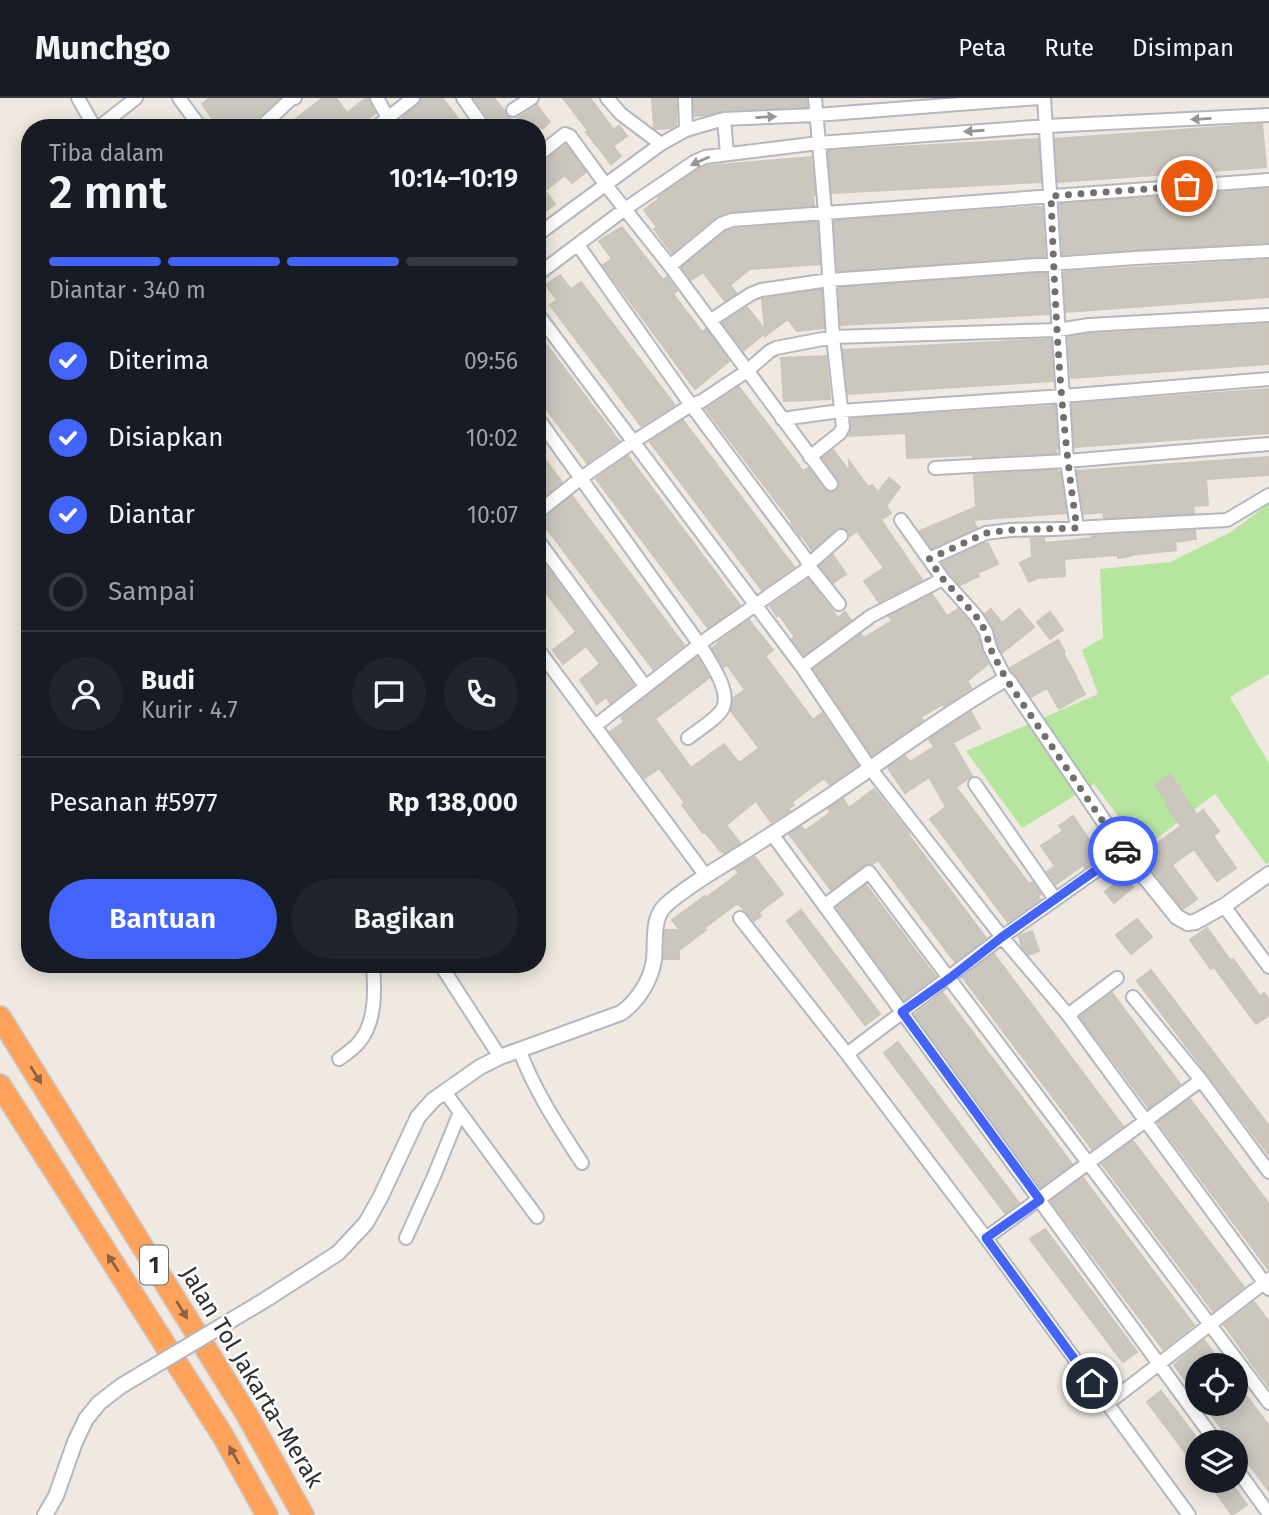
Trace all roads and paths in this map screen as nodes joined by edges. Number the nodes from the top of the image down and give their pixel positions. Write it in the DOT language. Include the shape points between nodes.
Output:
graph roads {
  1 [pos="78,98"];
  2 [pos="136,98"];
  3 [pos="292,98"];
  4 [pos="377,98"];
  5 [pos="413,98"];
  6 [pos="463,98"];
  7 [pos="531,98"];
  8 [pos="607,98"];
  9 [pos="685,98"];
  10 [pos="815,98"];
  11 [pos="1042,98"];
  12 [pos="184,100"];
  13 [pos="513,110"];
  14 [pos="816,115"];
  15 [pos="1269,115"];
  16 [pos="91,119"];
  17 [pos="109,119"];
  18 [pos="196,119"];
  19 [pos="270,119"];
  20 [pos="389,119"];
  21 [pos="395,119"];
  22 [pos="478,119"];
  23 [pos="724,119"];
  24 [pos="1047,126"];
  25 [pos="686,130"];
  26 [pos="819,143"];
  27 [pos="661,144"];
  28 [pos="546,150"];
  29 [pos="727,153"];
  30 [pos="1269,180"];
  31 [pos="605,184"];
  32 [pos="1051,196"];
  33 [pos="625,209"];
  34 [pos="825,212"];
  35 [pos="546,228"];
  36 [pos="578,245"];
  37 [pos="1269,251"];
  38 [pos="1054,264"];
  39 [pos="670,266"];
  40 [pos="546,268"];
  41 [pos="829,280"];
  42 [pos="1269,315"];
  43 [pos="711,320"];
  44 [pos="546,325"];
  45 [pos="1058,330"];
  46 [pos="833,337"];
  47 [pos="747,371"];
  48 [pos="1269,379"];
  49 [pos="1063,396"];
  50 [pos="691,405"];
  51 [pos="840,411"];
  52 [pos="782,419"];
  53 [pos="546,429"];
  54 [pos="633,442"];
  55 [pos="1269,444"];
  56 [pos="810,457"];
  57 [pos="1067,461"];
  58 [pos="935,468"];
  59 [pos="581,478"];
  60 [pos="831,484"];
  61 [pos="1269,495"];
  62 [pos="546,506"];
  63 [pos="901,520"];
  64 [pos="1077,528"];
  65 [pos="841,536"];
  66 [pos="546,551"];
  67 [pos="929,559"];
  68 [pos="808,565"];
  69 [pos="943,579"];
  70 [pos="839,604"];
  71 [pos="756,607"];
  72 [pos="700,645"];
  73 [pos="546,660"];
  74 [pos="802,667"];
  75 [pos="1006,679"];
  76 [pos="645,686"];
  77 [pos="595,726"];
  78 [pos="688,738"];
  79 [pos="870,768"];
  80 [pos="975,784"];
  81 [pos="772,834"];
  82 [pos="1124,851"];
  83 [pos="1269,874"];
  84 [pos="706,876"];
  85 [pos="1055,900"];
  86 [pos="824,906"];
  87 [pos="1224,906"];
  88 [pos="740,918"];
  89 [pos="1002,937"];
  90 [pos="1269,967"];
  91 [pos="374,973"];
  92 [pos="446,973"];
  93 [pos="950,978"];
  94 [pos="1117,978"];
  95 [pos="1133,997"];
  96 [pos="902,1012"];
  97 [pos="1068,1015"];
  98 [pos="0,1017"];
  99 [pos="519,1049"];
  100 [pos="847,1054"];
  101 [pos="500,1057"];
  102 [pos="339,1059"];
  103 [pos="1201,1080"];
  104 [pos="0,1086"];
  105 [pos="444,1092"];
  106 [pos="460,1112"];
  107 [pos="1146,1121"];
  108 [pos="1088,1162"];
  109 [pos="582,1163"];
  110 [pos="1269,1172"];
  111 [pos="1040,1200"];
  112 [pos="537,1217"];
  113 [pos="406,1238"];
  114 [pos="986,1238"];
  115 [pos="1267,1284"];
  116 [pos="1211,1325"];
  117 [pos="1158,1364"];
  118 [pos="1269,1403"];
  119 [pos="1107,1404"];
  120 [pos="1207,1430"];
  121 [pos="1248,1486"];
  122 [pos="1264,1510"];
  123 [pos="45,1515"];
  124 [pos="267,1515"];
  125 [pos="303,1515"];
  126 [pos="1189,1515"];
  1 -- 16 [label="street"];
  2 -- 17 [label="street"];
  3 -- 19 [label="street"];
  4 -- 20 [label="street"];
  5 -- 21 [label="street"];
  6 -- 22 [label="street"];
  7 -- 13 [label="street"];
  8 -- 27 [label="street"];
  9 -- 25 [label="street"];
  10 -- 14 [label="street"];
  11 -- 14 [label="street"];
  11 -- 24 [label="street"];
  12 -- 18 [label="street"];
  23 -- 14 [label="street, one-way"];
  14 -- 26 [label="street"];
  15 -- 24 [label="street, one-way"];
  23 -- 25 [label="street"];
  23 -- 29 [label="street"];
  24 -- 26 [label="street, one-way"];
  24 -- 32 [label="street"];
  25 -- 27 [label="street"];
  26 -- 29 [label="street"];
  26 -- 34 [label="street"];
  27 -- 31 [label="street"];
  28 -- 31 [label="street" via="568,134"];
  29 -- 33 [label="street, one-way" via="694,162"];
  30 -- 32 [label="street"];
  31 -- 33 [label="street"];
  31 -- 35 [label="street"];
  32 -- 34 [label="street"];
  32 -- 38 [label="street"];
  33 -- 36 [label="street"];
  33 -- 39 [label="street"];
  34 -- 39 [label="street" via="724,221"];
  34 -- 41 [label="street"];
  36 -- 40 [label="street"];
  36 -- 50 [label="street"];
  37 -- 38 [label="street"];
  38 -- 41 [label="street"];
  38 -- 45 [label="street"];
  39 -- 43 [label="street"];
  41 -- 43 [label="street" via="761,290"];
  41 -- 46 [label="street"];
  42 -- 45 [label="street"];
  43 -- 47 [label="street"];
  44 -- 54 [label="street"];
  45 -- 46 [label="street"];
  45 -- 49 [label="street"];
  46 -- 47 [label="street" via="776,348"];
  46 -- 51 [label="street"];
  47 -- 50 [label="street"];
  47 -- 52 [label="street"];
  48 -- 49 [label="street"];
  49 -- 51 [label="street"];
  49 -- 57 [label="street"];
  50 -- 54 [label="street"];
  50 -- 68 [label="street"];
  51 -- 52 [label="street"];
  51 -- 56 [label="street" via="842,430"];
  52 -- 56 [label="street"];
  53 -- 59 [label="street"];
  54 -- 59 [label="street"];
  54 -- 71 [label="street"];
  55 -- 57 [label="street"];
  56 -- 60 [label="street"];
  57 -- 58 [label="street"];
  57 -- 64 [label="street"];
  59 -- 62 [label="street"];
  59 -- 72 [label="street"];
  61 -- 64 [label="street" via="1227,520"];
  63 -- 67 [label="street"];
  64 -- 67 [label="street" via="986,533"];
  65 -- 68 [label="street"];
  66 -- 76 [label="street"];
  67 -- 69 [label="street"];
  68 -- 70 [label="street"];
  68 -- 71 [label="street"];
  69 -- 74 [label="street" via="871,616"];
  69 -- 75 [label="street" via="976,616"];
  71 -- 72 [label="street"];
  71 -- 74 [label="street"];
  72 -- 76 [label="street"];
  72 -- 78 [label="street" via="717,674 725,701 722,710"];
  73 -- 77 [label="street"];
  74 -- 79 [label="street"];
  75 -- 79 [label="street"];
  75 -- 82 [label="street"];
  76 -- 77 [label="street"];
  77 -- 84 [label="street"];
  79 -- 81 [label="street"];
  79 -- 89 [label="street"];
  80 -- 85 [label="street"];
  81 -- 84 [label="street"];
  81 -- 86 [label="street"];
  82 -- 85 [label="street"];
  82 -- 87 [label="street" via="1177,917 1195,922"];
  83 -- 87 [label="street"];
  84 -- 99 [label="street" via="662,909 650,975 628,1008"];
  85 -- 89 [label="street"];
  86 -- 93 [label="street" via="869,872"];
  86 -- 96 [label="street"];
  87 -- 90 [label="street"];
  88 -- 100 [label="street"];
  89 -- 93 [label="street"];
  89 -- 97 [label="street"];
  91 -- 102 [label="street" via="369,1025 360,1042"];
  92 -- 101 [label="street"];
  93 -- 96 [label="street"];
  93 -- 108 [label="street"];
  94 -- 97 [label="street"];
  95 -- 103 [label="street"];
  96 -- 100 [label="street"];
  96 -- 111 [label="street"];
  97 -- 107 [label="street"];
  98 -- 125 [label="highway, Jalan Tol Jakarta–Merak / 1, one-way" via="247,1415"];
  99 -- 101 [label="street"];
  99 -- 109 [label="street" via="527,1072"];
  100 -- 114 [label="street"];
  101 -- 105 [label="street"];
  103 -- 107 [label="street"];
  103 -- 110 [label="street"];
  124 -- 104 [label="highway, 1, one-way" via="223,1436"];
  105 -- 106 [label="street"];
  105 -- 123 [label="street, bridge" via="418,1116 382,1196 366,1223 338,1253 121,1385 99,1403 86,1419"];
  106 -- 112 [label="street"];
  106 -- 113 [label="street"];
  107 -- 108 [label="street"];
  107 -- 115 [label="street"];
  108 -- 111 [label="street"];
  108 -- 116 [label="street"];
  111 -- 114 [label="street"];
  111 -- 117 [label="street"];
  114 -- 119 [label="street"];
  115 -- 116 [label="street"];
  116 -- 117 [label="street"];
  116 -- 118 [label="street"];
  117 -- 119 [label="street"];
  117 -- 120 [label="street"];
  119 -- 126 [label="street"];
  121 -- 122 [label="street"];
}
